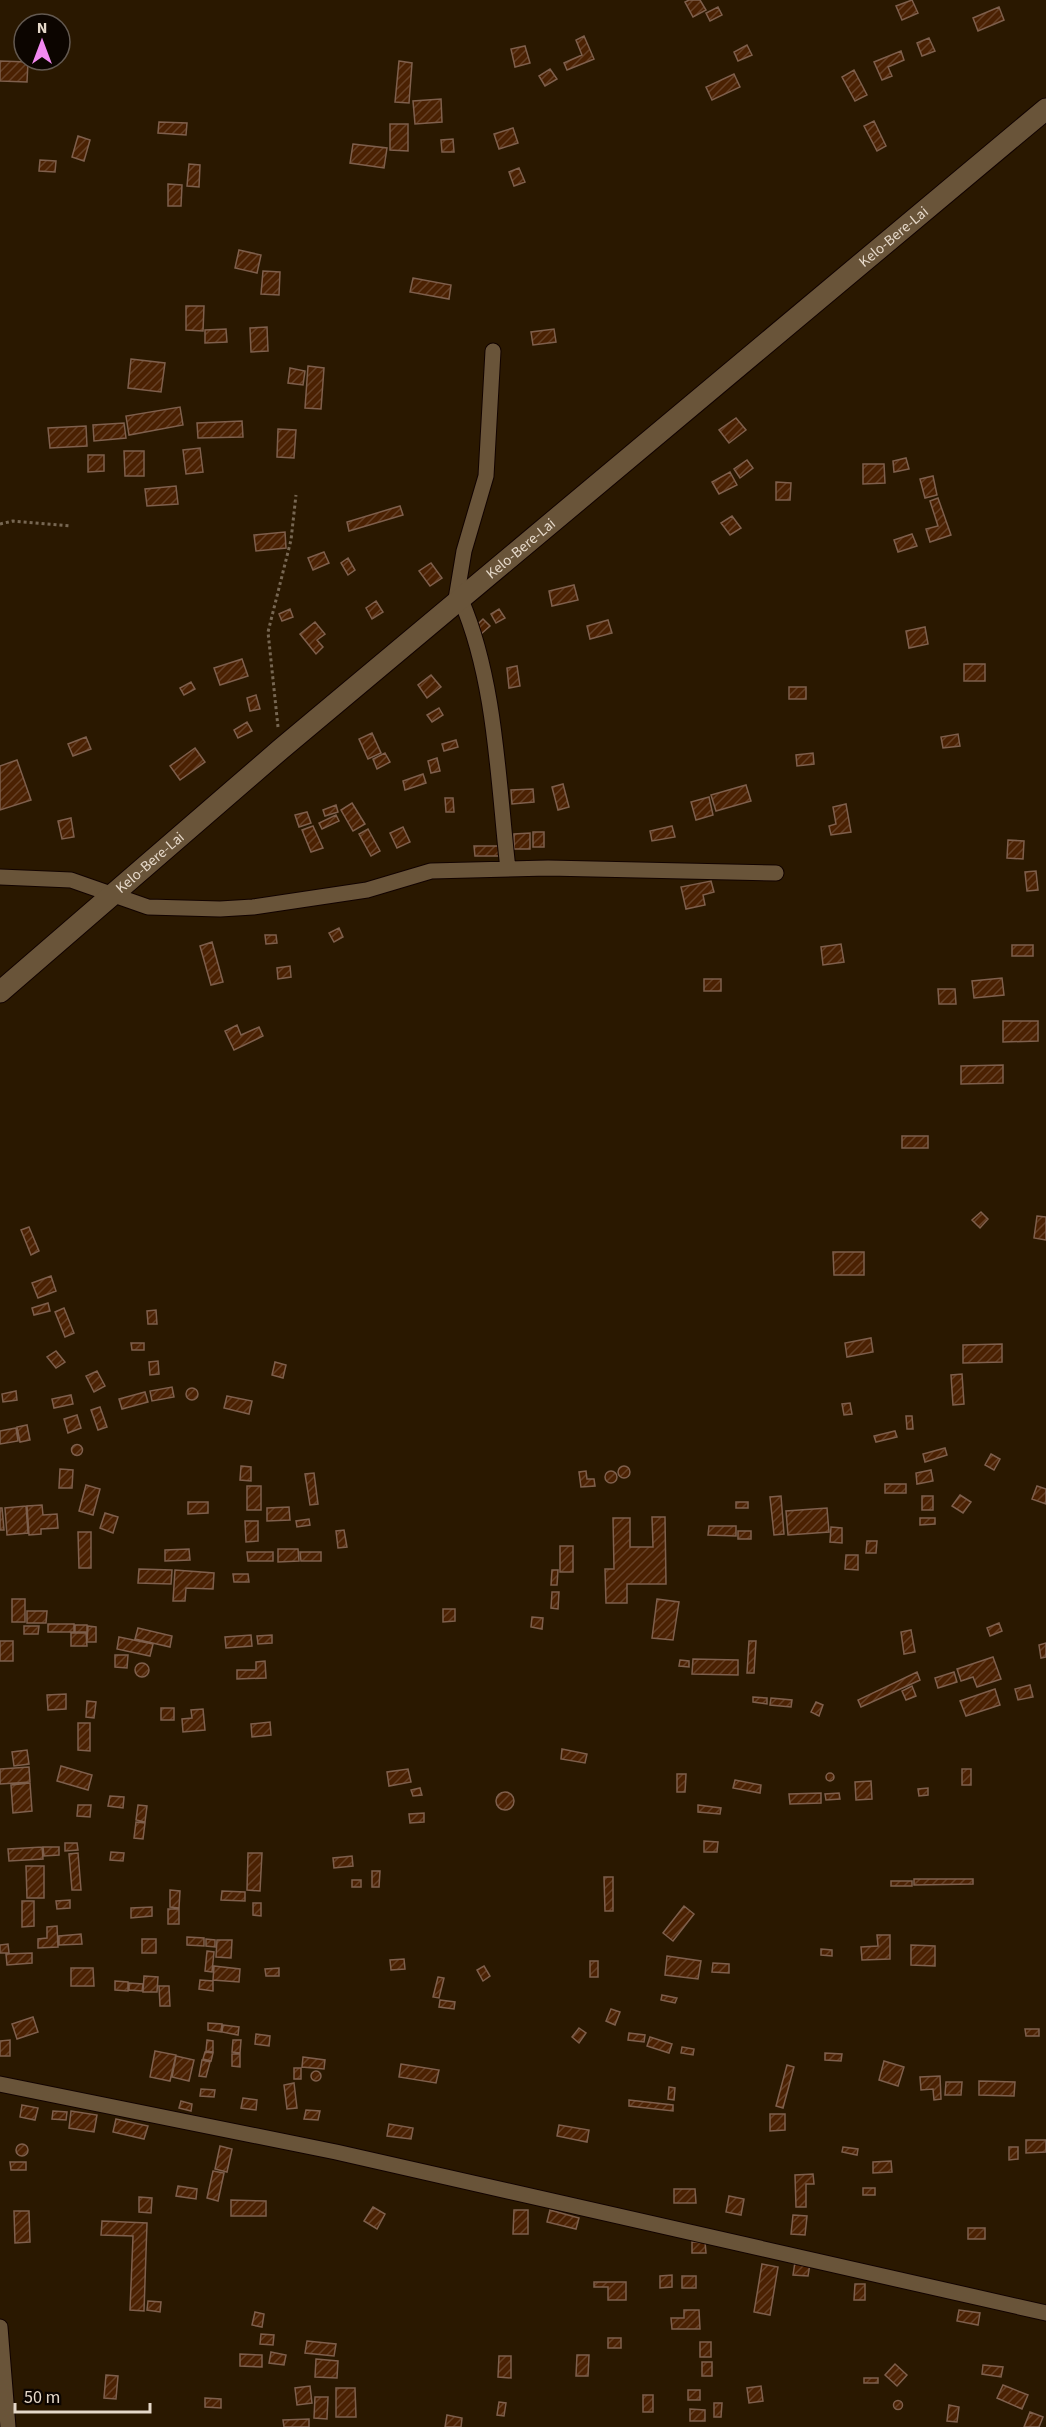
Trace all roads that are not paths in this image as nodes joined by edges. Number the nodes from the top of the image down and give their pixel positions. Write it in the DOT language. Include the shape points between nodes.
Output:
graph roads {
  1 [pos="1046,108"];
  2 [pos="493,351"];
  3 [pos="458,603"];
  4 [pos="508,869"];
  5 [pos="776,873"];
  6 [pos="0,877"];
  7 [pos="112,894"];
  8 [pos="0,992"];
  9 [pos="0,2084"];
  10 [pos="1046,2313"];
  11 [pos="0,2327"];
  12 [pos="8,2427"];
  1 -- 3 [label="main road, Kelo-Bere-Lai"];
  2 -- 3 [label="street" via="486,476 464,551"];
  3 -- 4 [label="street" via="470,620 488,696"];
  3 -- 7 [label="main road, Kelo-Bere-Lai"];
  4 -- 5 [label="street"];
  4 -- 7 [label="street" via="431,871 367,890 253,907 148,907"];
  6 -- 7 [label="street" via="71,880"];
  7 -- 8 [label="main road, Kelo-Bere-Lai"];
  9 -- 10 [label="street" via="348,2155"];
  11 -- 12 [label="street"];
}
